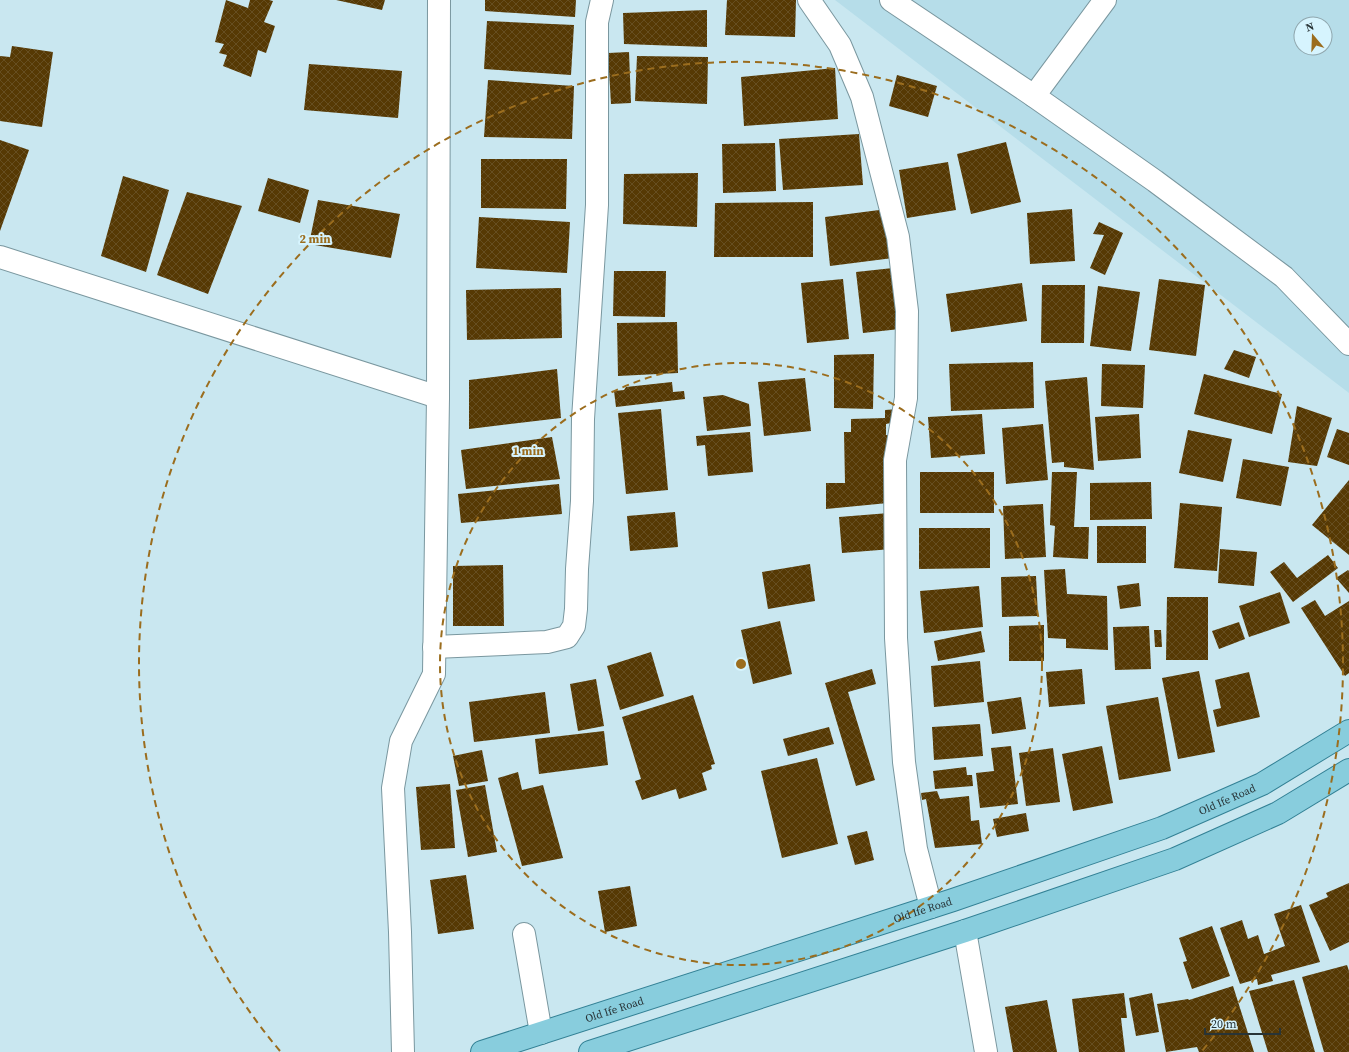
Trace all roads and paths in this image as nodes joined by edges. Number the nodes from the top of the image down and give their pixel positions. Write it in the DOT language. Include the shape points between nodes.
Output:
graph roads {
  1 [pos="439,0"];
  2 [pos="602,0"];
  3 [pos="809,0"];
  4 [pos="890,0"];
  5 [pos="1105,0"];
  6 [pos="1034,96"];
  7 [pos="0,257"];
  8 [pos="1349,344"];
  9 [pos="438,397"];
  10 [pos="434,647"];
  11 [pos="1349,731"];
  12 [pos="1349,770"];
  13 [pos="1030,873"];
  14 [pos="1040,905"];
  15 [pos="931,907"];
  16 [pos="965,930"];
  17 [pos="524,934"];
  18 [pos="541,1033"];
  19 [pos="403,1052"];
  20 [pos="482,1052"];
  21 [pos="590,1052"];
  22 [pos="986,1052"];
  1 -- 9 [label="street"];
  2 -- 10 [label="street" via="597,22 597,205 583,419 582,501 574,626 567,637 547,642"];
  3 -- 15 [label="street" via="840,44 862,97 898,237 907,311 906,398 895,460 896,638 904,762 916,849"];
  4 -- 6 [label="street"];
  5 -- 6 [label="street"];
  6 -- 8 [label="street" via="1155,181 1284,277"];
  7 -- 9 [label="street"];
  9 -- 10 [label="street"];
  10 -- 19 [label="street" via="434,674 401,741 393,788"];
  11 -- 13 [label="main road, Old Ife Road" via="1262,784 1162,828"];
  12 -- 14 [label="main road" via="1278,812 1175,859"];
  13 -- 14 [label="main road"];
  13 -- 15 [label="main road, Old Ife Road"];
  14 -- 16 [label="main road"];
  15 -- 18 [label="main road, Old Ife Road"];
  16 -- 21 [label="main road"];
  16 -- 22 [label="street"];
  17 -- 18 [label="street"];
  18 -- 20 [label="main road, Old Ife Road"];
}
